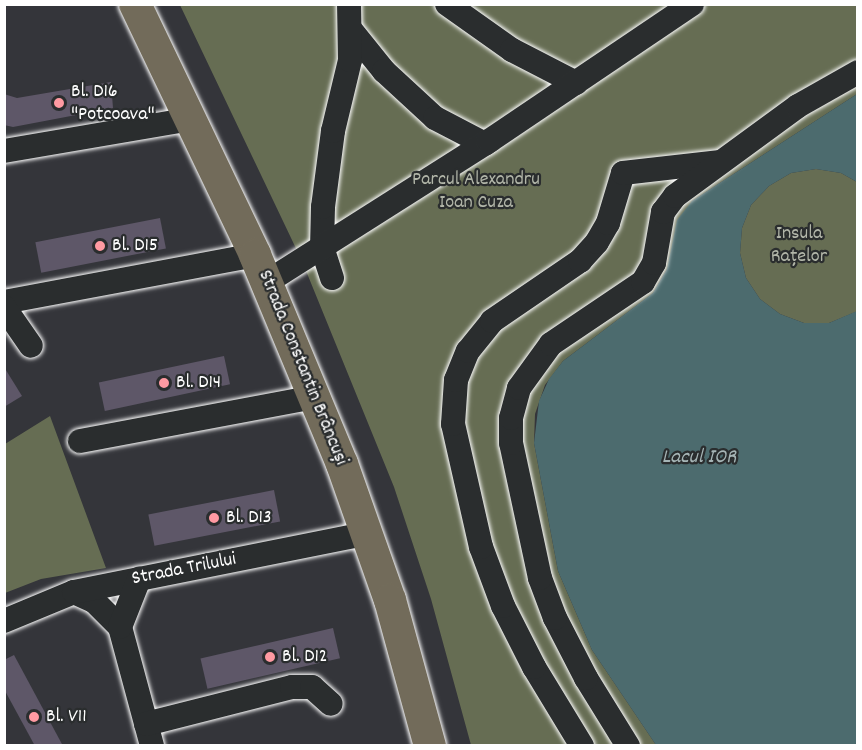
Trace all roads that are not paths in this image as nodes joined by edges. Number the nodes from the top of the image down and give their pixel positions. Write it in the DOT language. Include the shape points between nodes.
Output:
graph roads {
  1 [pos="135,4"];
  2 [pos="349,4"];
  3 [pos="447,4"];
  4 [pos="692,4"];
  5 [pos="351,30"];
  6 [pos="858,72"];
  7 [pos="576,83"];
  8 [pos="191,119"];
  9 [pos="484,144"];
  10 [pos="4,151"];
  11 [pos="721,162"];
  12 [pos="322,248"];
  13 [pos="261,268"];
  14 [pos="332,278"];
  15 [pos="4,302"];
  16 [pos="4,307"];
  17 [pos="31,346"];
  18 [pos="315,397"];
  19 [pos="80,441"];
  20 [pos="368,533"];
  21 [pos="139,579"];
  22 [pos="74,592"];
  23 [pos="4,621"];
  24 [pos="120,627"];
  25 [pos="331,704"];
  26 [pos="149,735"];
  27 [pos="430,746"];
  28 [pos="582,746"];
  29 [pos="628,746"];
  1 -- 8 [label="main road, Strada Constantin Brâncuși"];
  2 -- 5 [label="street"];
  3 -- 7 [label="street" via="512,50"];
  4 -- 7 [label="street"];
  5 -- 9 [label="street" via="384,71 435,118"];
  5 -- 12 [label="street" via="350,60 333,131"];
  6 -- 11 [label="street" via="798,106"];
  7 -- 9 [label="street"];
  8 -- 10 [label="street"];
  8 -- 13 [label="main road, Strada Constantin Brâncuși"];
  9 -- 12 [label="street"];
  11 -- 28 [label="street" via="623,173 608,223 597,242 580,261 492,321 468,351 456,380 453,424 481,547 503,606"];
  11 -- 29 [label="street" via="666,206 654,263 643,282 543,351 519,388 511,418 513,455 532,547 549,603 586,678"];
  12 -- 13 [label="street"];
  12 -- 14 [label="street"];
  13 -- 15 [label="street"];
  13 -- 18 [label="main road, Strada Constantin Brâncuși"];
  16 -- 17 [label="street"];
  18 -- 19 [label="street"];
  18 -- 20 [label="main road, Strada Constantin Brâncuși"];
  20 -- 21 [label="street, Strada Trilului"];
  20 -- 27 [label="main road, Strada Constantin Brâncuși"];
  21 -- 22 [label="street, Strada Trilului"];
  21 -- 24 [label="street"];
  22 -- 23 [label="street, Strada Trilului"];
  22 -- 24 [label="street" via="95,602"];
  24 -- 26 [label="street"];
  25 -- 26 [label="street" via="312,687 292,687"];
}
